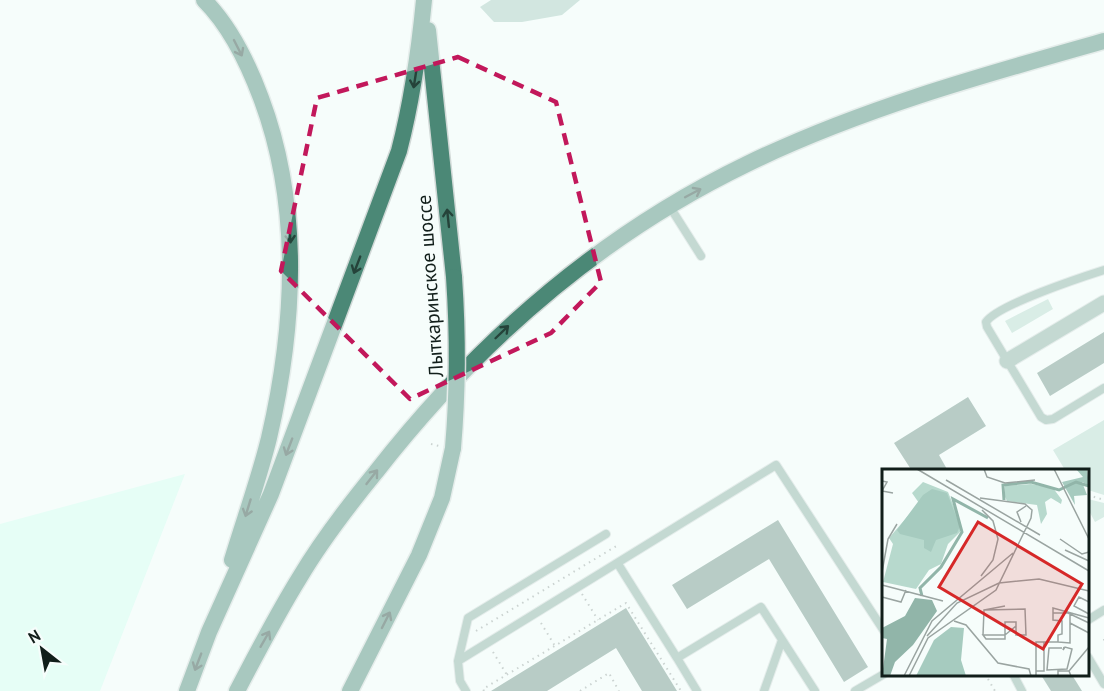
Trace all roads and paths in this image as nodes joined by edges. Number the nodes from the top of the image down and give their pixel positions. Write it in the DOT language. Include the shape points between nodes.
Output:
graph roads {
  1 [pos="204,0"];
  2 [pos="424,0"];
  3 [pos="1104,41"];
  4 [pos="670,205"];
  5 [pos="700,256"];
  6 [pos="1104,270"];
  7 [pos="1104,303"];
  8 [pos="1007,361"];
  9 [pos="1104,388"];
  10 [pos="1089,495"];
  11 [pos="1104,500"];
  12 [pos="606,534"];
  13 [pos="618,545"];
  14 [pos="618,564"];
  15 [pos="1104,610"];
  16 [pos="1089,619"];
  17 [pos="882,628"];
  18 [pos="209,632"];
  19 [pos="463,638"];
  20 [pos="782,640"];
  21 [pos="373,647"];
  22 [pos="677,658"];
  23 [pos="1089,659"];
  24 [pos="458,661"];
  25 [pos="882,675"];
  26 [pos="1014,676"];
  27 [pos="988,679"];
  28 [pos="1104,684"];
  29 [pos="187,691"];
  30 [pos="237,691"];
  31 [pos="350,691"];
  32 [pos="360,691"];
  33 [pos="466,691"];
  34 [pos="484,691"];
  35 [pos="580,691"];
  36 [pos="619,691"];
  37 [pos="681,691"];
  38 [pos="697,691"];
  39 [pos="764,691"];
  40 [pos="815,691"];
  41 [pos="855,691"];
  42 [pos="995,691"];
  43 [pos="1022,691"];
  1 -- 18 [label="main road, Лыткаринское шоссе, one-way" via="235,40 270,120 282,168 290,231 290,302 279,392"];
  2 -- 18 [label="main road, Лыткаринское шоссе, one-way" via="416,75 399,151 271,494"];
  21 -- 2 [label="main road, Лыткаринское шоссе, one-way, bridge" via="419,555 442,498 453,448 458,392 454,277"];
  4 -- 3 [label="main road, one-way" via="746,164 831,127 973,78"];
  4 -- 5 [label="lane"];
  30 -- 4 [label="main road, one-way" via="301,576 337,523 402,438 453,380 572,273"];
  6 -- 8 [label="lane" via="989,317 987,327"];
  7 -- 8 [label="street"];
  8 -- 9 [label="lane" via="1046,420"];
  10 -- 11 [label="path"];
  12 -- 19 [label="lane" via="468,618"];
  13 -- 19 [label="path"];
  14 -- 17 [label="lane" via="776,465"];
  14 -- 22 [label="lane"];
  14 -- 24 [label="lane"];
  15 -- 16 [label="lane"];
  18 -- 29 [label="main road, Лыткаринское шоссе, one-way"];
  19 -- 24 [label="lane"];
  20 -- 22 [label="lane" via="761,606"];
  20 -- 39 [label="lane"];
  20 -- 40 [label="lane"];
  21 -- 31 [label="main road, Лыткаринское шоссе"];
  21 -- 32 [label="street"];
  22 -- 38 [label="lane"];
  23 -- 28 [label="lane"];
  24 -- 33 [label="lane" via="460,681"];
  25 -- 41 [label="lane"];
  26 -- 43 [label="lane"];
  27 -- 42 [label="path"];
  34 -- 37 [label="path" via="626,603"];
  35 -- 36 [label="path" via="609,674"];
}
